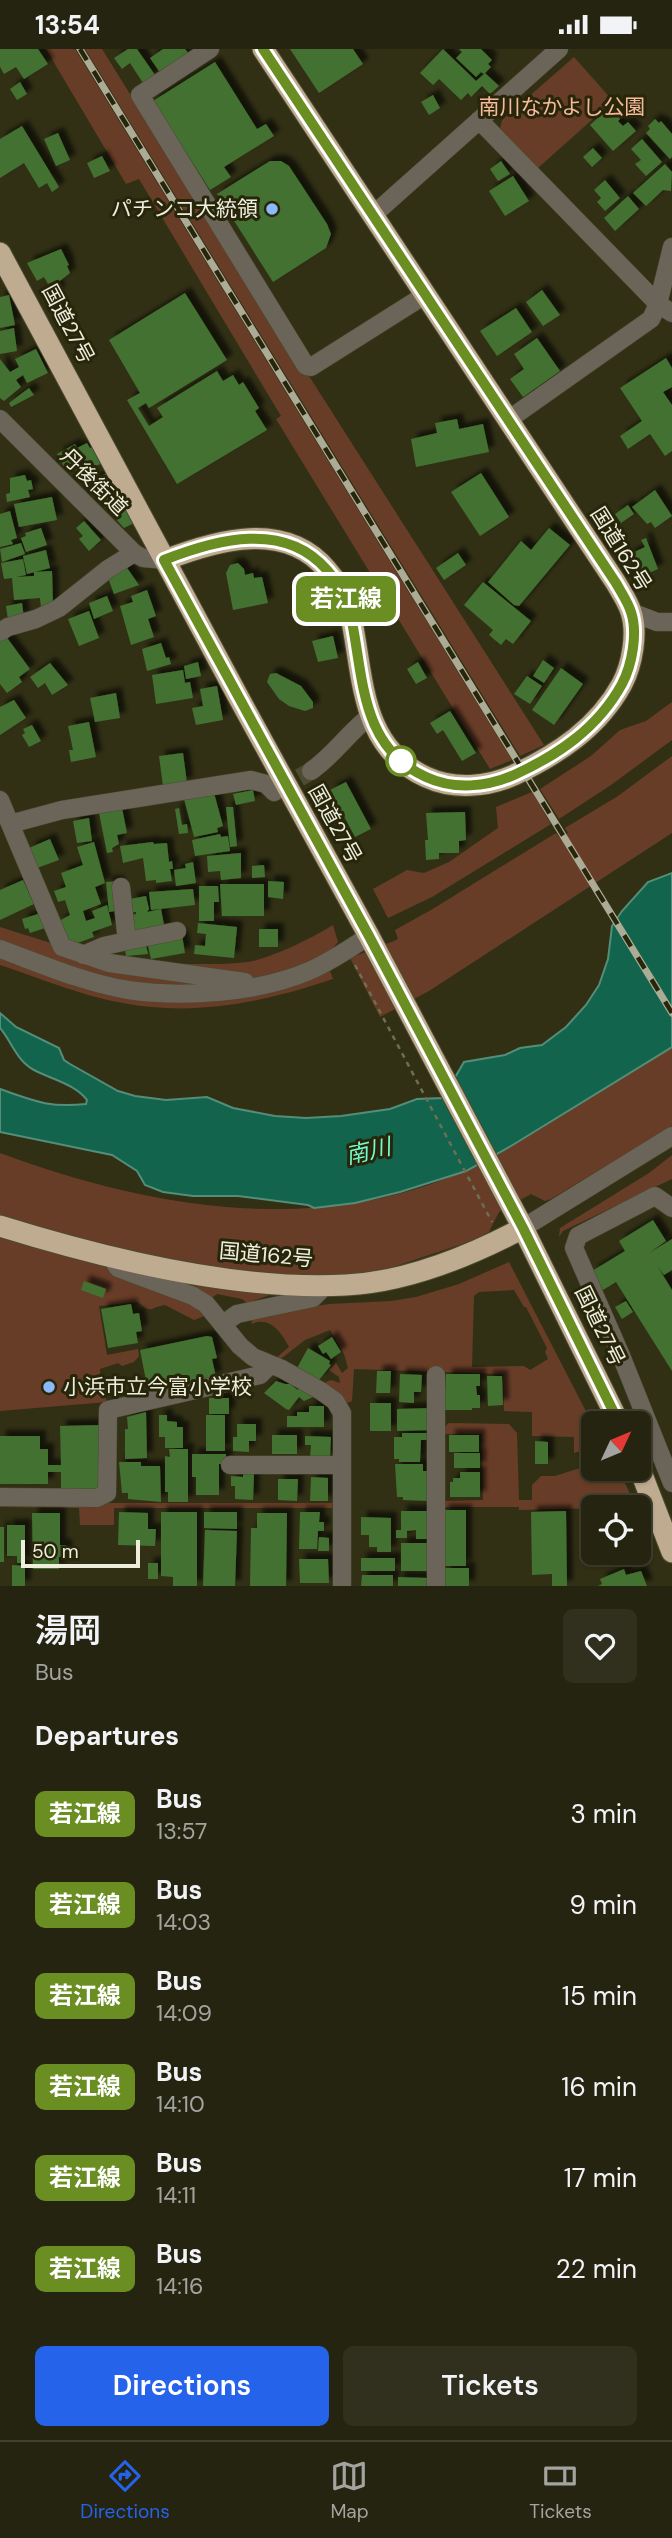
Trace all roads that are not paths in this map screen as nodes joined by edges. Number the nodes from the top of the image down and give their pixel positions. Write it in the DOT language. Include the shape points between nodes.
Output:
graph roads {
  1 [pos="210,49"];
  2 [pos="263,49"];
  3 [pos="559,49"];
  4 [pos="479,120"];
  5 [pos="372,216"];
  6 [pos="672,247"];
  7 [pos="0,253"];
  8 [pos="425,295"];
  9 [pos="665,308"];
  10 [pos="0,419"];
  11 [pos="508,420"];
  12 [pos="134,554"];
  13 [pos="164,560"];
  14 [pos="631,611"];
  15 [pos="672,622"];
  16 [pos="0,632"];
  17 [pos="370,716"];
  18 [pos="311,771"];
  19 [pos="276,791"];
  20 [pos="4,812"];
  21 [pos="121,887"];
  22 [pos="177,931"];
  23 [pos="127,941"];
  24 [pos="371,941"];
  25 [pos="0,950"];
  26 [pos="83,955"];
  27 [pos="257,985"];
  28 [pos="672,1136"];
  29 [pos="672,1208"];
  30 [pos="0,1226"];
  31 [pos="523,1228"];
  32 [pos="111,1257"];
  33 [pos="326,1285"];
  34 [pos="223,1324"];
  35 [pos="270,1365"];
  36 [pos="436,1375"];
  37 [pos="613,1411"];
  38 [pos="230,1465"];
  39 [pos="342,1465"];
  40 [pos="644,1481"];
  41 [pos="672,1483"];
  42 [pos="0,1497"];
  43 [pos="672,1552"];
  44 [pos="342,1586"];
  45 [pos="436,1586"];
  1 -- 8 [label="street" via="141,95 306,366"];
  2 -- 5 [label="highway, 国道162号"];
  3 -- 4 [label="street"];
  4 -- 5 [label="street"];
  4 -- 9 [label="street"];
  5 -- 8 [label="highway, 国道162号"];
  6 -- 9 [label="street"];
  7 -- 13 [label="highway, 国道27号"];
  8 -- 11 [label="highway, 国道162号"];
  9 -- 11 [label="street"];
  10 -- 12 [label="street, 丹後街道"];
  11 -- 14 [label="highway, 国道162号"];
  12 -- 13 [label="street"];
  12 -- 16 [label="street" via="59,608"];
  13 -- 17 [label="highway, 国道162号" via="206,545 257,538 286,542 311,555 344,594"];
  13 -- 24 [label="highway, 国道27号"];
  14 -- 15 [label="street" via="657,622"];
  14 -- 17 [label="highway, 国道162号" via="631,656 613,701 570,743 498,782 459,785 434,781 411,770 380,736"];
  17 -- 18 [label="street"];
  19 -- 20 [label="street" via="251,780 62,810"];
  20 -- 26 [label="street" via="62,947"];
  21 -- 23 [label="street"];
  22 -- 23 [label="street"];
  23 -- 26 [label="street"];
  24 -- 27 [label="street" via="307,972"];
  24 -- 31 [label="highway, 国道27号"];
  25 -- 27 [label="street" via="127,990 215,993"];
  26 -- 27 [label="street" via="109,964"];
  28 -- 31 [label="street"];
  29 -- 41 [label="street" via="655,1196 578,1235 574,1248"];
  30 -- 32 [label="highway, 国道162号"];
  31 -- 33 [label="highway, 国道162号" via="420,1271"];
  31 -- 37 [label="highway, 国道27号"];
  32 -- 33 [label="highway, 国道162号" via="213,1276"];
  32 -- 34 [label="street" via="118,1268 193,1296"];
  33 -- 34 [label="street" via="313,1298 237,1314"];
  34 -- 35 [label="street" via="240,1346"];
  35 -- 39 [label="street" via="335,1401 342,1413"];
  35 -- 42 [label="street" via="260,1375 108,1411 107,1493 97,1497"];
  36 -- 45 [label="street"];
  38 -- 39 [label="street"];
  39 -- 44 [label="street"];
  40 -- 43 [label="highway"];
}
